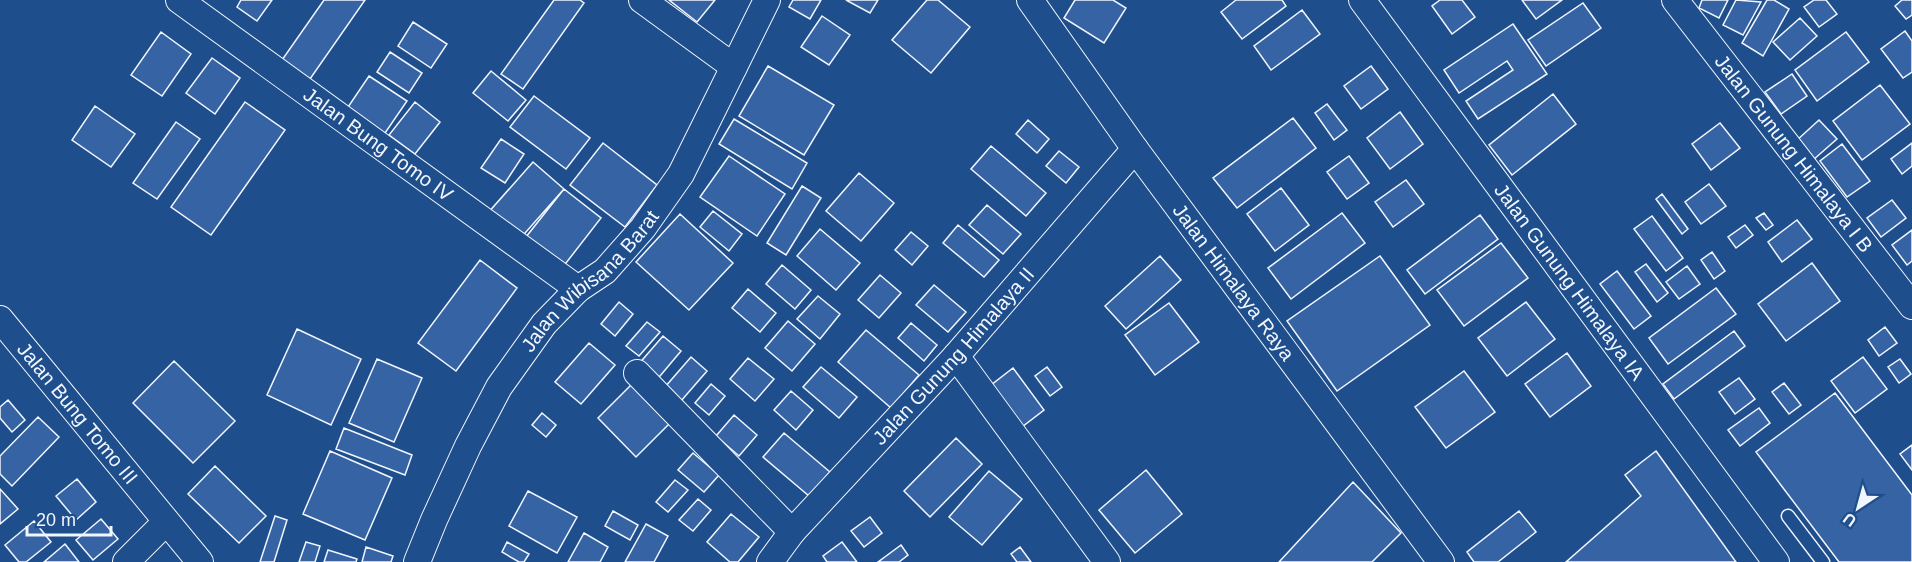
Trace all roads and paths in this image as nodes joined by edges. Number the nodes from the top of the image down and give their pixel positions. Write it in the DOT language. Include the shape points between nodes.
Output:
graph roads {
  1 [pos="179,0"];
  2 [pos="642,0"];
  3 [pos="767,0"];
  4 [pos="1030,0"];
  5 [pos="1362,0"];
  6 [pos="1675,0"];
  7 [pos="734,67"];
  8 [pos="1135,149"];
  9 [pos="578,290"];
  10 [pos="1912,306"];
  11 [pos="0,319"];
  12 [pos="956,356"];
  13 [pos="637,373"];
  14 [pos="1788,516"];
  15 [pos="166,522"];
  16 [pos="792,532"];
  17 [pos="126,562"];
  18 [pos="200,562"];
  19 [pos="417,562"];
  20 [pos="770,562"];
  21 [pos="1107,562"];
  22 [pos="1441,562"];
  23 [pos="1776,562"];
  24 [pos="1823,562"];
  1 -- 9 [label="street, Jalan Bung Tomo IV"];
  2 -- 7 [label="street"];
  3 -- 7 [label="street, Jalan Wibisana Barat"];
  4 -- 8 [label="street, Jalan Himalaya Raya"];
  5 -- 23 [label="street, Jalan Gunung Himalaya IA"];
  6 -- 10 [label="street, Jalan Gunung Himalaya I B"];
  7 -- 9 [label="street, Jalan Wibisana Barat" via="681,174 643,228 604,271"];
  8 -- 12 [label="street, Jalan Gunung Himalaya II"];
  8 -- 22 [label="street, Jalan Himalaya Raya"];
  9 -- 19 [label="street, Jalan Wibisana Barat" via="544,324 499,387"];
  11 -- 15 [label="street, Jalan Bung Tomo III"];
  12 -- 16 [label="street, Jalan Gunung Himalaya II"];
  12 -- 21 [label="street"];
  13 -- 16 [label="street"];
  14 -- 24 [label="lane"];
  15 -- 17 [label="street"];
  15 -- 18 [label="street, Jalan Bung Tomo III"];
  16 -- 20 [label="street, Jalan Gunung Himalaya II"];
}
